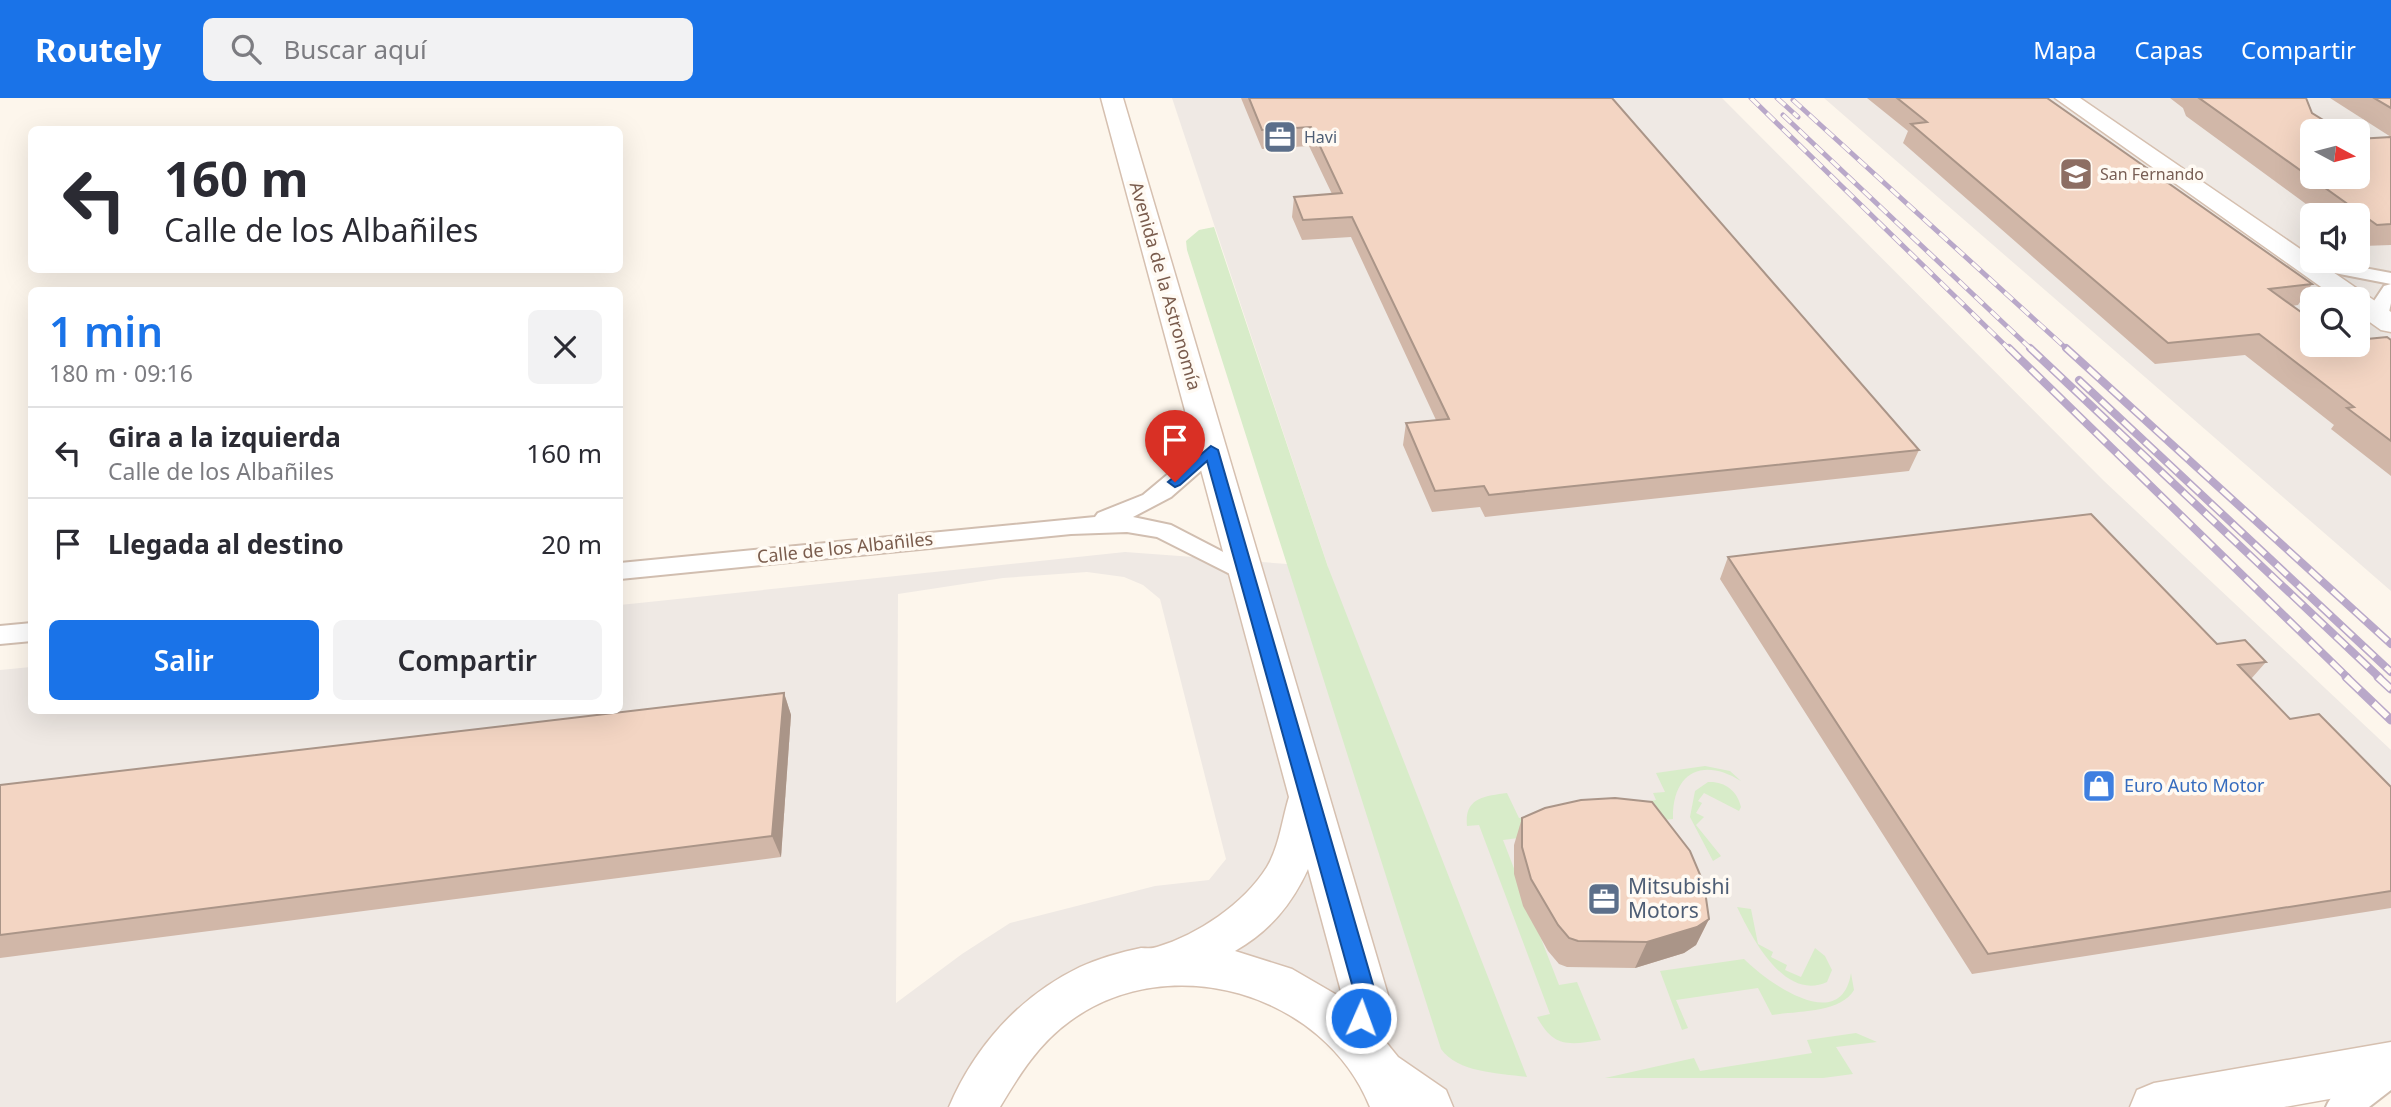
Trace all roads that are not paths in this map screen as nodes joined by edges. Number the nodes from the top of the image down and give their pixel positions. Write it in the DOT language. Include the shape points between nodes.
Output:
graph roads {
  1 [pos="1112,98"];
  2 [pos="2066,98"];
  3 [pos="2289,253"];
  4 [pos="2391,279"];
  5 [pos="2337,287"];
  6 [pos="2391,290"];
  7 [pos="2370,310"];
  8 [pos="2385,320"];
  9 [pos="1211,450"];
  10 [pos="1071,526"];
  11 [pos="623,571"];
  12 [pos="1246,574"];
  13 [pos="28,632"];
  14 [pos="0,635"];
  15 [pos="1309,797"];
  16 [pos="1165,965"];
  17 [pos="2391,1067"];
  18 [pos="1377,1074"];
  19 [pos="2192,1105"];
  20 [pos="973,1107"];
  21 [pos="1429,1107"];
  22 [pos="2343,1107"];
  1 -- 9 [label="street, Avenida de la Astronomía"];
  2 -- 3 [label="street"];
  3 -- 4 [label="street" via="2325,266"];
  3 -- 5 [label="street"];
  6 -- 8 [label="street" via="2381,304"];
  7 -- 8 [label="street"];
  9 -- 10 [label="street, Calle de los Albañiles" via="1157,498 1127,513"];
  9 -- 12 [label="street, Avenida de la Astronomía"];
  10 -- 11 [label="street, Calle de los Albañiles"];
  10 -- 12 [label="street, Calle de los Albañiles" via="1127,524 1163,530"];
  12 -- 15 [label="street, Avenida de la Astronomía"];
  13 -- 14 [label="street"];
  15 -- 16 [label="street" via="1291,862 1266,903 1220,940"];
  15 -- 18 [label="street, Avenida de la Astronomía" via="1365,995"];
  16 -- 18 [label="street" via="1222,966 1282,985 1325,1012"];
  16 -- 20 [label="street" via="1107,977 1056,1003 1014,1040"];
  17 -- 19 [label="street"];
  17 -- 22 [label="street"];
  18 -- 21 [label="street"];
}
